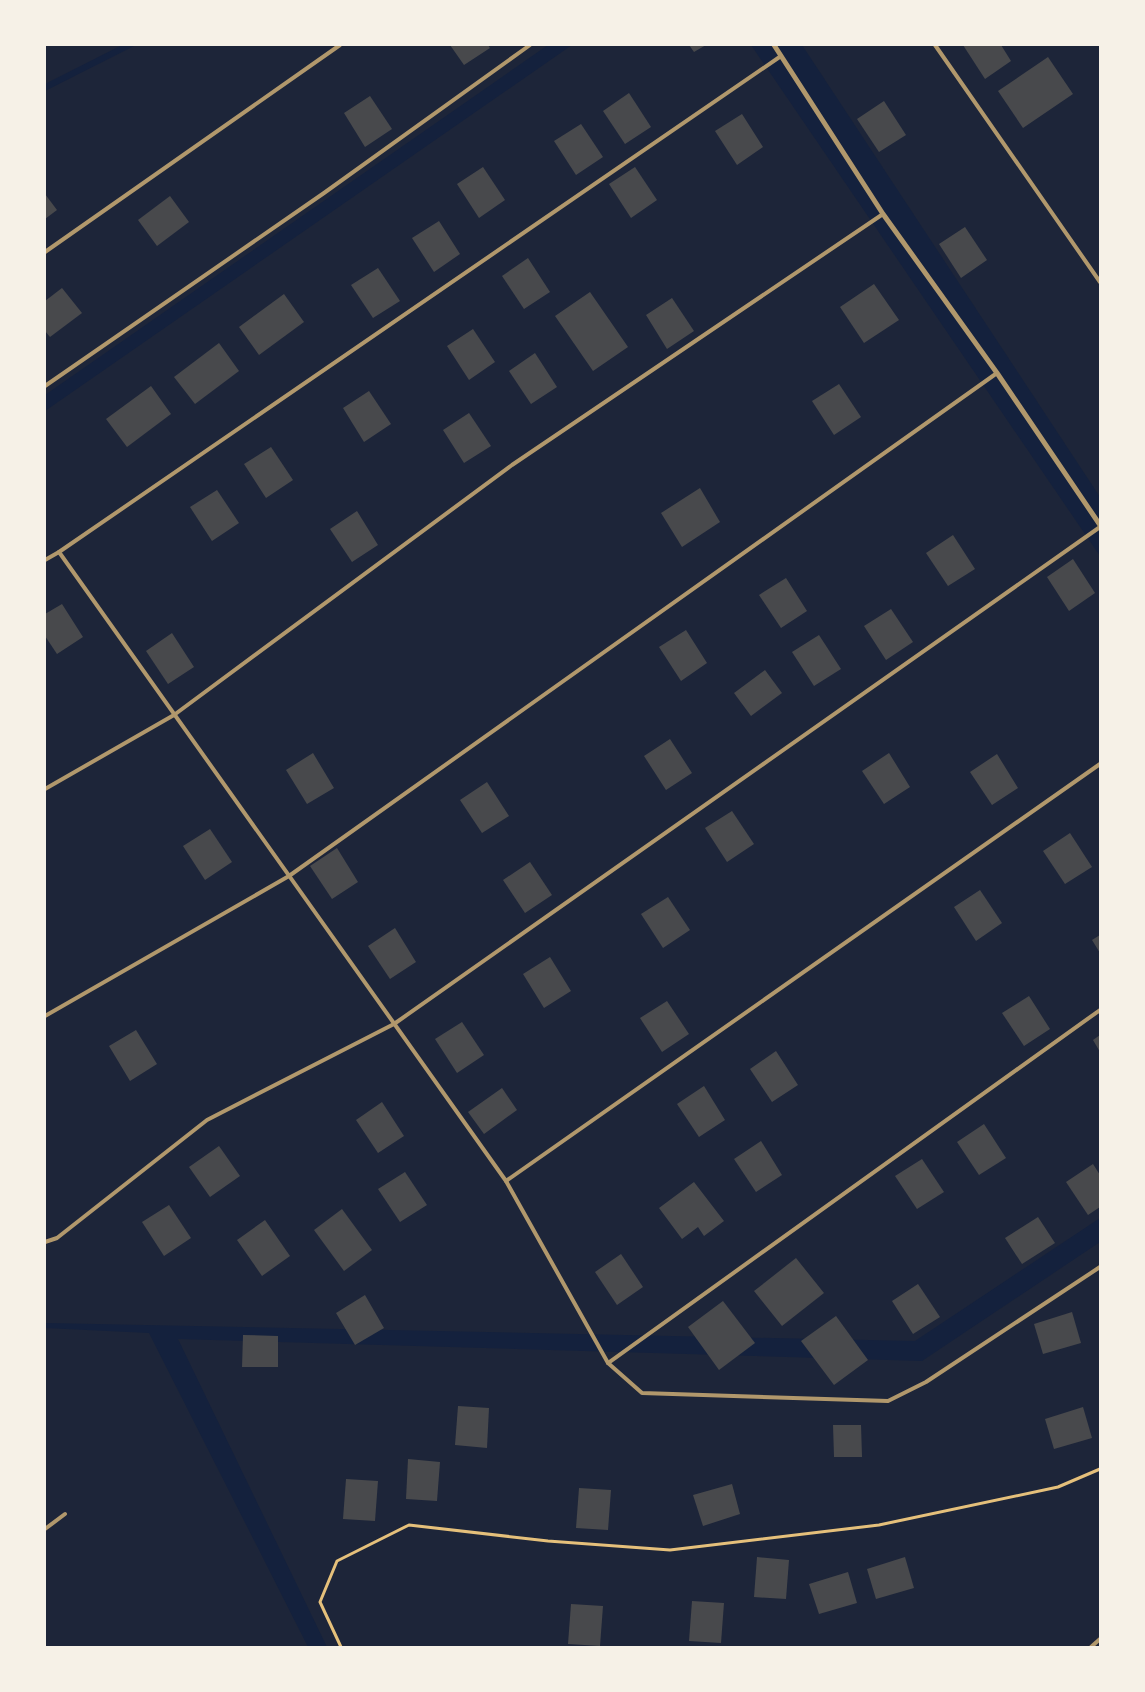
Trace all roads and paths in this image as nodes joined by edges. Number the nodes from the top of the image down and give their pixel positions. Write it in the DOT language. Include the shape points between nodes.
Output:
graph roads {
  1 [pos="340,45"];
  2 [pos="530,45"];
  3 [pos="774,45"];
  4 [pos="936,45"];
  5 [pos="781,56"];
  6 [pos="883,214"];
  7 [pos="45,252"];
  8 [pos="1100,282"];
  9 [pos="997,373"];
  10 [pos="45,386"];
  11 [pos="1100,526"];
  12 [pos="59,552"];
  13 [pos="45,560"];
  14 [pos="174,715"];
  15 [pos="1100,764"];
  16 [pos="45,789"];
  17 [pos="289,876"];
  18 [pos="1100,1010"];
  19 [pos="45,1016"];
  20 [pos="394,1024"];
  21 [pos="506,1181"];
  22 [pos="45,1242"];
  23 [pos="1100,1268"];
  24 [pos="608,1362"];
  25 [pos="1100,1468"];
  26 [pos="65,1514"];
  27 [pos="45,1528"];
  28 [pos="1100,1639"];
  29 [pos="341,1647"];
  30 [pos="1091,1647"];
  1 -- 7 [label="lane"];
  2 -- 10 [label="lane" via="324,193"];
  3 -- 5 [label="street"];
  4 -- 8 [label="lane"];
  5 -- 6 [label="street"];
  5 -- 12 [label="lane"];
  6 -- 9 [label="street"];
  6 -- 14 [label="lane" via="512,465"];
  9 -- 11 [label="street"];
  9 -- 17 [label="lane"];
  11 -- 20 [label="lane"];
  12 -- 13 [label="lane"];
  12 -- 14 [label="lane"];
  14 -- 16 [label="lane"];
  14 -- 17 [label="lane"];
  15 -- 21 [label="lane"];
  17 -- 19 [label="lane"];
  17 -- 20 [label="lane"];
  18 -- 24 [label="lane"];
  20 -- 21 [label="lane"];
  20 -- 22 [label="lane" via="207,1120 57,1238"];
  21 -- 24 [label="lane"];
  23 -- 24 [label="lane" via="926,1382 888,1401 642,1393"];
  25 -- 29 [label="path" via="1058,1487 879,1525 670,1550 548,1541 409,1525 337,1561 320,1602"];
  26 -- 27 [label="lane"];
  28 -- 30 [label="lane"];
}
